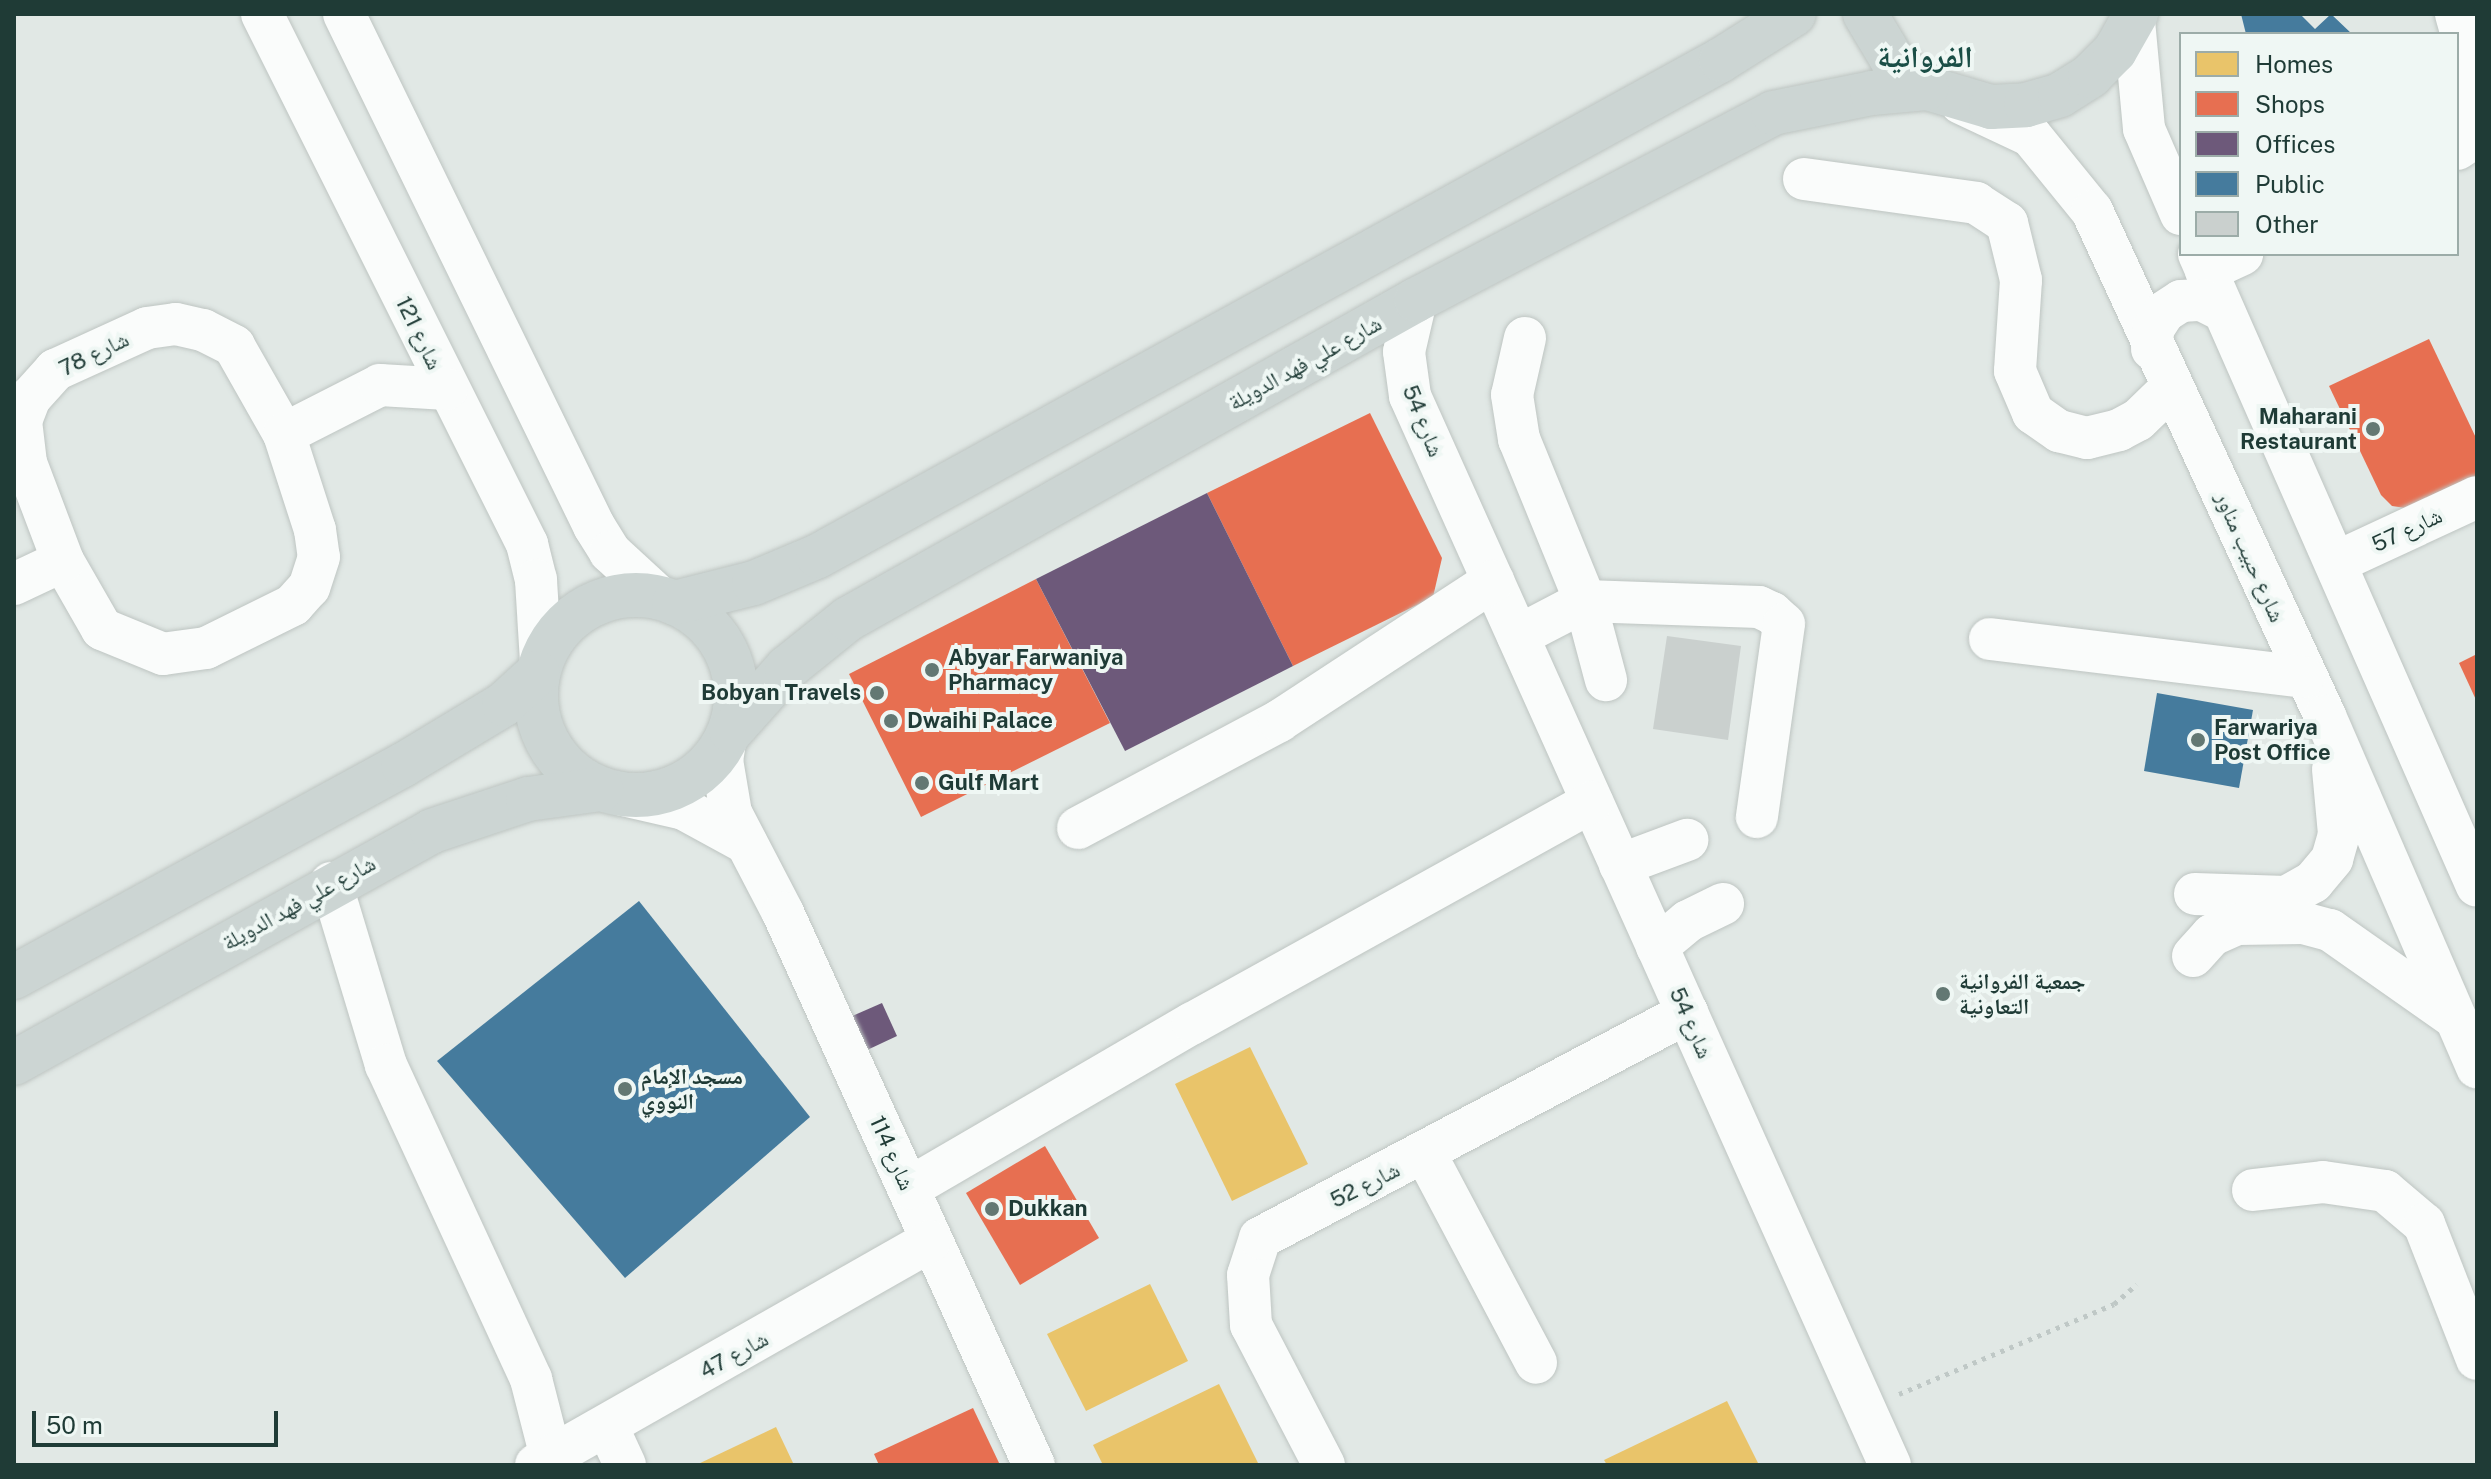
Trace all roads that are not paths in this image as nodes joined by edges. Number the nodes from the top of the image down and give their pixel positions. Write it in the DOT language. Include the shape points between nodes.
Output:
graph roads {
  1 [pos="262,14"];
  2 [pos="344,14"];
  3 [pos="1794,14"];
  4 [pos="1865,14"];
  5 [pos="2456,14"];
  6 [pos="2135,18"];
  7 [pos="1942,94"];
  8 [pos="2459,148"];
  9 [pos="1804,179"];
  10 [pos="2179,209"];
  11 [pos="2215,260"];
  12 [pos="1416,300"];
  13 [pos="2220,309"];
  14 [pos="415,323"];
  15 [pos="1525,338"];
  16 [pos="2152,349"];
  17 [pos="380,385"];
  18 [pos="2171,388"];
  19 [pos="447,389"];
  20 [pos="284,434"];
  21 [pos="2477,497"];
  22 [pos="63,561"];
  23 [pos="2337,562"];
  24 [pos="1493,581"];
  25 [pos="14,584"];
  26 [pos="667,600"];
  27 [pos="1585,601"];
  28 [pos="1518,636"];
  29 [pos="1990,639"];
  30 [pos="540,667"];
  31 [pos="2304,677"];
  32 [pos="1606,680"];
  33 [pos="2325,716"];
  34 [pos="728,737"];
  35 [pos="610,792"];
  36 [pos="1592,802"];
  37 [pos="1757,817"];
  38 [pos="1078,828"];
  39 [pos="1687,840"];
  40 [pos="746,843"];
  41 [pos="1620,865"];
  42 [pos="331,883"];
  43 [pos="2477,886"];
  44 [pos="2195,894"];
  45 [pos="1723,904"];
  46 [pos="1657,947"];
  47 [pos="2193,956"];
  48 [pos="14,977"];
  49 [pos="1687,1013"];
  50 [pos="2456,1019"];
  51 [pos="14,1063"];
  52 [pos="2477,1068"];
  53 [pos="1426,1155"];
  54 [pos="909,1188"];
  55 [pos="2253,1190"];
  56 [pos="930,1241"];
  57 [pos="2477,1359"];
  58 [pos="1536,1363"];
  59 [pos="607,1426"];
  60 [pos="544,1461"];
  61 [pos="625,1465"];
  62 [pos="1034,1465"];
  63 [pos="1324,1465"];
  64 [pos="1890,1465"];
  1 -- 14 [label="street, شارع 121"];
  2 -- 26 [label="street" via="594,526 610,552"];
  3 -- 26 [label="main road" via="1721,60 818,556 754,583"];
  4 -- 7 [label="main road" via="1893,61"];
  5 -- 8 [label="street" via="2470,64 2473,113 2469,141"];
  6 -- 7 [label="main road, شارع علي فهد الدويلة" via="2099,68 2060,95 2003,107"];
  6 -- 10 [label="street" via="2144,129"];
  7 -- 12 [label="main road, شارع علي فهد الدويلة" via="1872,93 1773,113"];
  7 -- 16 [label="street, شارع حبيب مناور" via="2031,136 2092,211"];
  9 -- 18 [label="street" via="1976,203 2007,223 2021,280 2015,371 2033,413 2059,431 2087,438 2119,430 2138,420"];
  11 -- 13 [label="street"];
  12 -- 24 [label="street, شارع 54" via="1404,352 1410,396"];
  12 -- 34 [label="main road, شارع علي فهد الدويلة" via="848,619 787,668"];
  13 -- 16 [label="street" via="2202,300 2181,301 2158,320"];
  13 -- 23 [label="street"];
  14 -- 17 [label="street"];
  14 -- 19 [label="street, شارع 121"];
  15 -- 27 [label="street" via="1512,395 1519,439"];
  16 -- 18 [label="street, شارع حبيب مناور"];
  17 -- 19 [label="street"];
  17 -- 20 [label="street"];
  18 -- 31 [label="street, شارع حبيب مناور"];
  19 -- 30 [label="street, شارع 121" via="527,544 536,580"];
  20 -- 22 [label="street, شارع 78" via="319,557 309,587 293,605 206,648 163,654 102,629"];
  20 -- 22 [label="street, شارع 78" via="234,346 203,330 176,324 147,328 55,370 30,398 21,421 26,463"];
  21 -- 23 [label="street, شارع 57"];
  22 -- 25 [label="street"];
  23 -- 43 [label="street"];
  24 -- 28 [label="street, شارع 54"];
  24 -- 38 [label="street" via="1279,721"];
  26 -- 30 [label="main road" via="631,595 602,601 555,635"];
  26 -- 34 [label="main road" via="715,633 729,656 736,680"];
  27 -- 28 [label="street"];
  27 -- 32 [label="street"];
  27 -- 37 [label="street" via="1759,607 1784,624"];
  28 -- 36 [label="street, شارع 54"];
  29 -- 31 [label="street"];
  30 -- 35 [label="main road" via="535,701 541,730 565,765"];
  30 -- 48 [label="main road" via="504,704 403,765"];
  31 -- 33 [label="street, شارع حبيب مناور"];
  33 -- 44 [label="street" via="2339,811 2332,859 2313,882 2286,897"];
  33 -- 50 [label="street, شارع حبيب مناور"];
  34 -- 35 [label="main road" via="706,767 680,786 650,795"];
  34 -- 40 [label="street, شارع 114" via="724,782"];
  35 -- 40 [label="street" via="684,809"];
  35 -- 42 [label="main road, شارع علي فهد الدويلة" via="572,790 489,810 432,831"];
  36 -- 41 [label="street, شارع 54"];
  36 -- 54 [label="street"];
  39 -- 41 [label="street"];
  40 -- 54 [label="street, شارع 114"];
  41 -- 46 [label="street, شارع 54"];
  42 -- 51 [label="main road, شارع علي فهد الدويلة"];
  42 -- 60 [label="street" via="386,1065 531,1379"];
  45 -- 46 [label="street" via="1688,921"];
  46 -- 49 [label="street, شارع 54"];
  47 -- 50 [label="street" via="2212,935 2237,924 2303,923 2330,930"];
  49 -- 53 [label="street, شارع 52"];
  49 -- 64 [label="street, شارع 54"];
  50 -- 52 [label="street, شارع حبيب مناور"];
  53 -- 58 [label="street"];
  53 -- 63 [label="street, شارع 52" via="1260,1238 1248,1275 1251,1325"];
  54 -- 56 [label="street, شارع 114"];
  55 -- 57 [label="street" via="2323,1182 2385,1191 2424,1224"];
  56 -- 59 [label="street, شارع 47"];
  56 -- 62 [label="street, شارع 114"];
  59 -- 60 [label="street, شارع 47"];
  59 -- 61 [label="street"];
}
